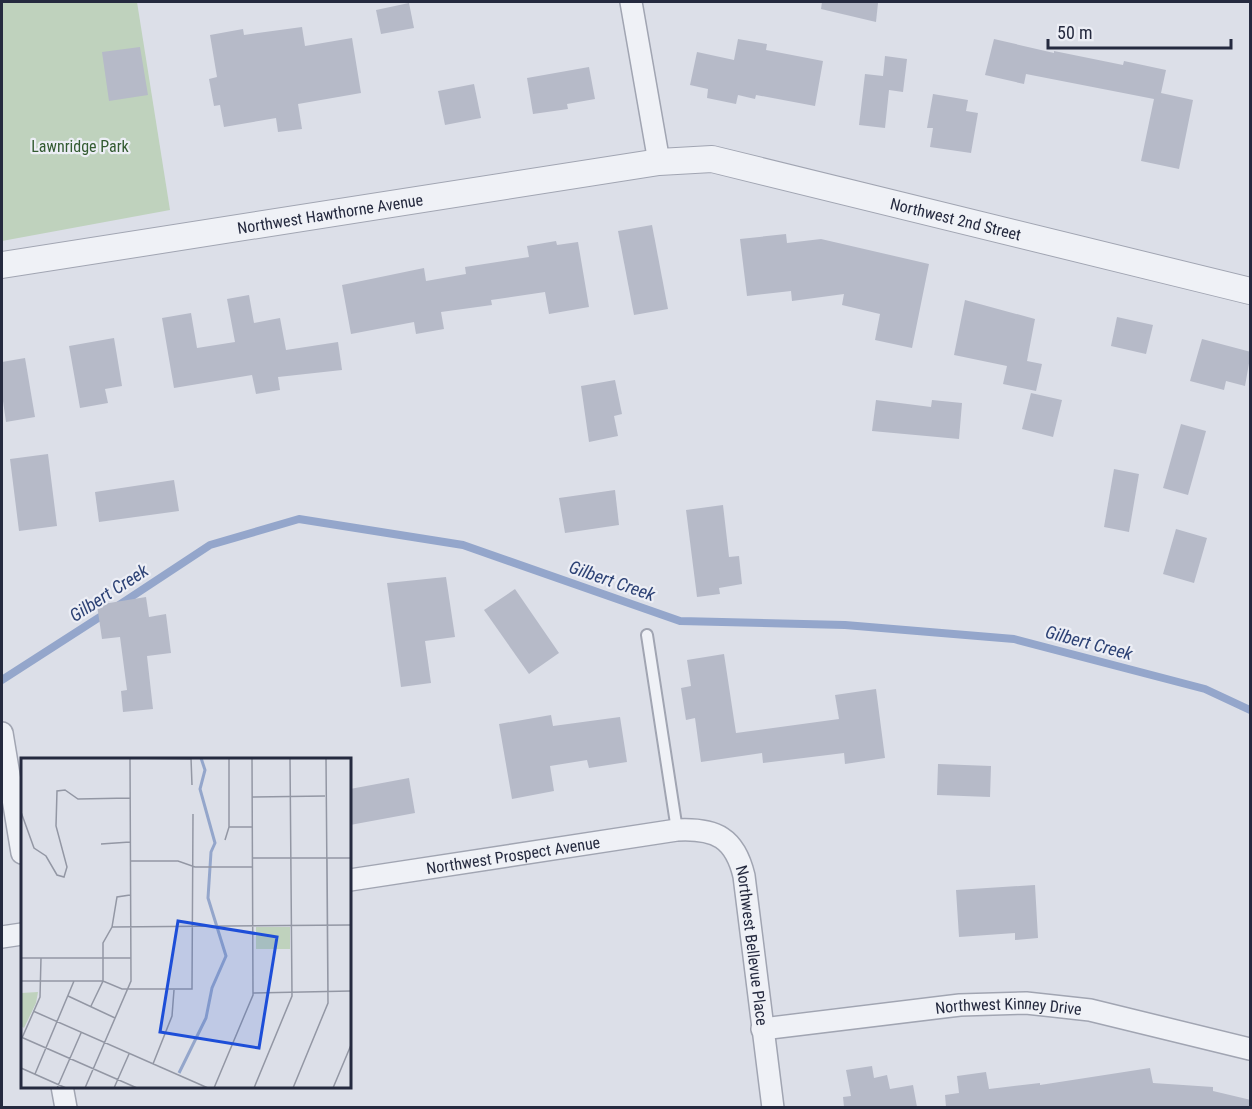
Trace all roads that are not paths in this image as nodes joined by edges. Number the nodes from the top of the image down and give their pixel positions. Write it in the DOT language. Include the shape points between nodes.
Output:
graph roads {
  1 [pos="630,2"];
  2 [pos="658,162"];
  3 [pos="2,265"];
  4 [pos="1251,291"];
  5 [pos="647,635"];
  6 [pos="2,733"];
  7 [pos="677,830"];
  8 [pos="21,847"];
  9 [pos="351,880"];
  10 [pos="21,934"];
  11 [pos="2,937"];
  12 [pos="762,1029"];
  13 [pos="1251,1049"];
  14 [pos="62,1088"];
  15 [pos="66,1107"];
  16 [pos="773,1107"];
  1 -- 2 [label="street"];
  2 -- 3 [label="street, Northwest Hawthorne Avenue"];
  2 -- 4 [label="street, Northwest 2nd Street" via="712,159"];
  5 -- 7 [label="lane"];
  6 -- 8 [label="street"];
  7 -- 9 [label="street, Northwest Prospect Avenue"];
  7 -- 12 [label="street, Northwest Bellevue Place" via="712,833 728,842 738,854"];
  10 -- 11 [label="street"];
  12 -- 13 [label="street, Northwest Kinney Drive" via="960,1005 1026,1003 1090,1010"];
  12 -- 16 [label="street, Northwest Bellevue Place"];
  14 -- 15 [label="street"];
}
